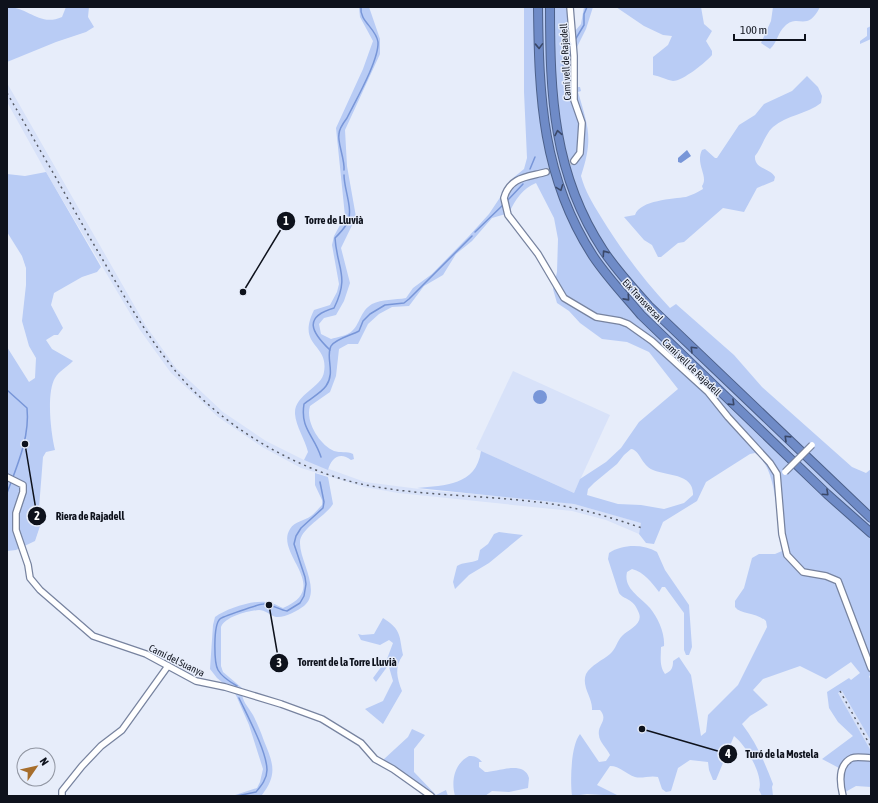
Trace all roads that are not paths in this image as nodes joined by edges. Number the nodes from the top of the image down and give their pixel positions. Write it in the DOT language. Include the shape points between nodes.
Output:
graph roads {
  1 [pos="538,7"];
  2 [pos="550,7"];
  3 [pos="570,7"];
  4 [pos="574,161"];
  5 [pos="546,172"];
  6 [pos="814,443"];
  7 [pos="777,476"];
  8 [pos="7,477"];
  9 [pos="871,518"];
  10 [pos="871,533"];
  11 [pos="168,666"];
  12 [pos="870,666"];
  13 [pos="871,758"];
  14 [pos="62,796"];
  15 [pos="431,796"];
  16 [pos="843,796"];
  1 -- 10 [label="highway, Eix Transversal, one-way" via="542,114 550,157 560,189 593,255 641,315"];
  9 -- 2 [label="highway, Eix Transversal, one-way" via="649,306 623,277 603,249 570,184 562,153 551,78"];
  3 -- 4 [label="street, Camí vell de Rajadell" via="574,100 582,130 580,153"];
  5 -- 7 [label="street, Camí vell de Rajadell" via="516,180 506,191 503,200 508,215 538,254 561,294 587,313 628,324 652,341 708,392 770,463"];
  6 -- 7 [label="street, bridge" via="785,472"];
  7 -- 12 [label="street, Camí vell de Rajadell" via="782,534 787,555 803,572 838,581"];
  8 -- 11 [label="street, Camí del Suanya" via="21,483 23,492 16,513 16,530 30,578 40,590 93,636 146,654"];
  11 -- 14 [label="street" via="122,730 100,746 62,791"];
  11 -- 15 [label="street, Camí del Suanya" via="196,681 281,704 322,719 361,743 375,759"];
  13 -- 16 [label="street" via="852,758 847,762 840,782"];
}
